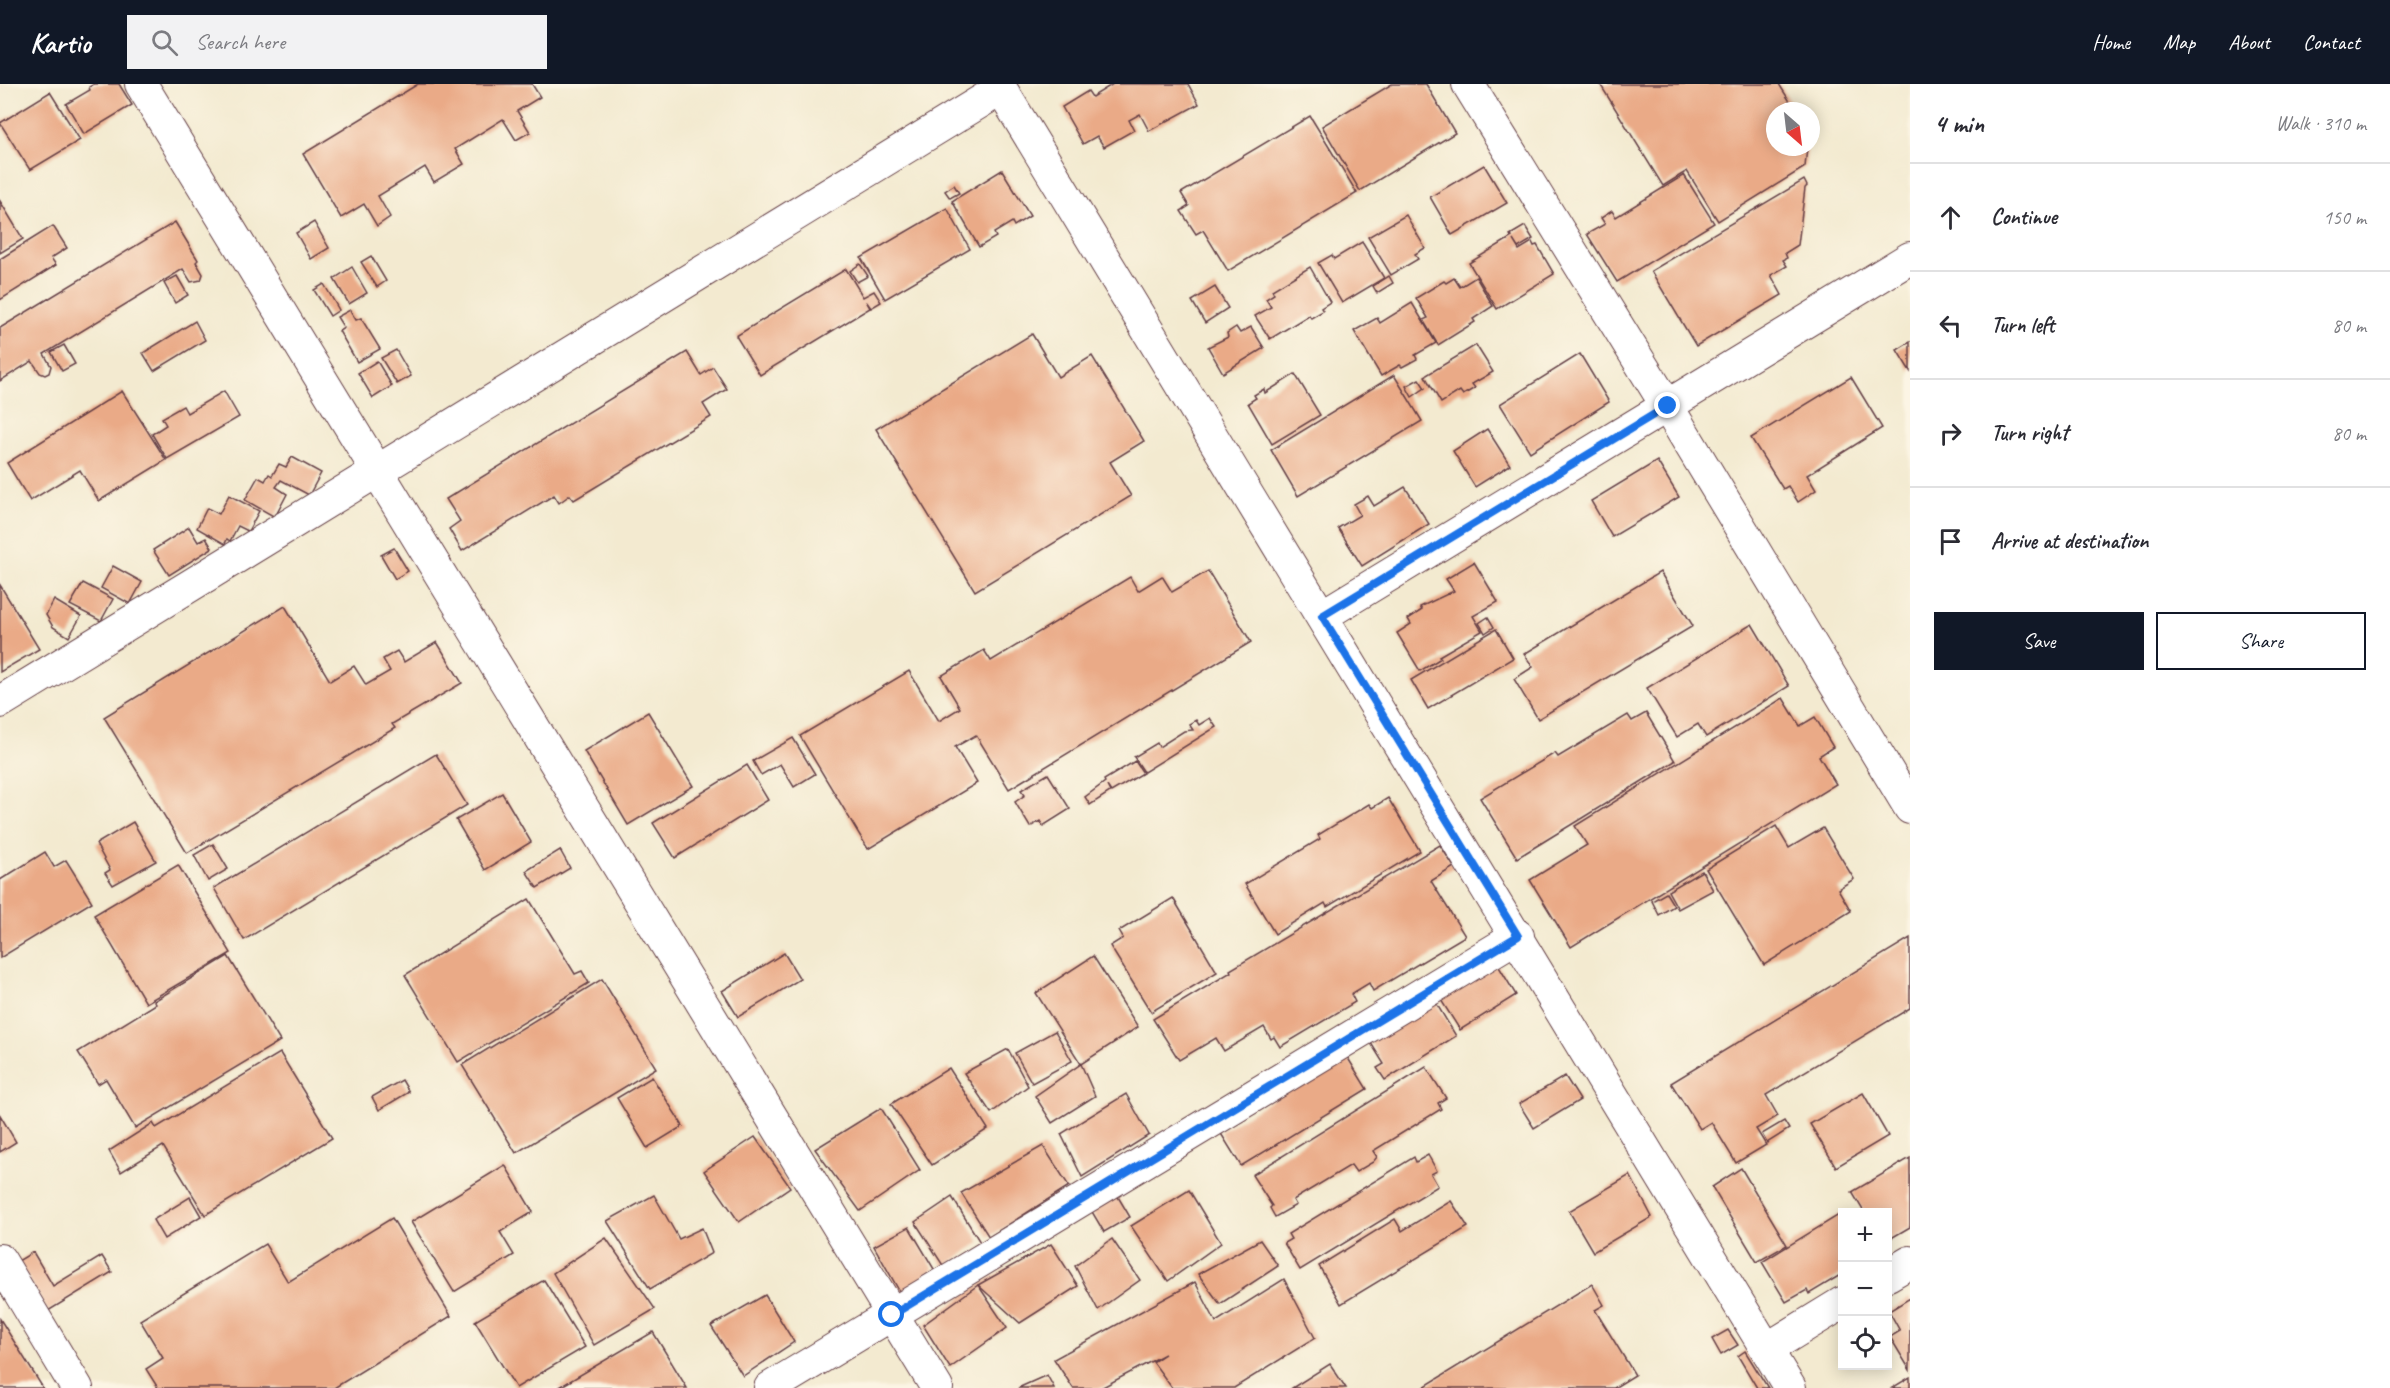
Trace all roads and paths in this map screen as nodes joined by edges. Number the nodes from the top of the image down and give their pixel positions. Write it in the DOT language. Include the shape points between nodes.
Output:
graph roads {
  1 [pos="141,84"];
  2 [pos="1468,84"];
  3 [pos="1000,87"];
  4 [pos="1910,258"];
  5 [pos="1668,406"];
  6 [pos="378,471"];
  7 [pos="1322,616"];
  8 [pos="0,702"];
  9 [pos="1910,808"];
  10 [pos="1518,936"];
  11 [pos="0,1260"];
  12 [pos="1910,1262"];
  13 [pos="1892,1272"];
  14 [pos="1838,1305"];
  15 [pos="892,1315"];
  16 [pos="1767,1349"];
  17 [pos="77,1388"];
  18 [pos="770,1388"];
  19 [pos="938,1388"];
  20 [pos="1790,1388"];
  1 -- 6 [label="street"];
  2 -- 5 [label="street"];
  3 -- 6 [label="street"];
  3 -- 7 [label="street"];
  4 -- 5 [label="street"];
  5 -- 7 [label="street"];
  5 -- 9 [label="street"];
  6 -- 8 [label="street"];
  6 -- 15 [label="street"];
  7 -- 10 [label="street"];
  10 -- 15 [label="street"];
  10 -- 16 [label="street"];
  11 -- 17 [label="street"];
  12 -- 13 [label="street"];
  14 -- 16 [label="street"];
  15 -- 18 [label="street"];
  15 -- 19 [label="street"];
  16 -- 20 [label="street"];
}
